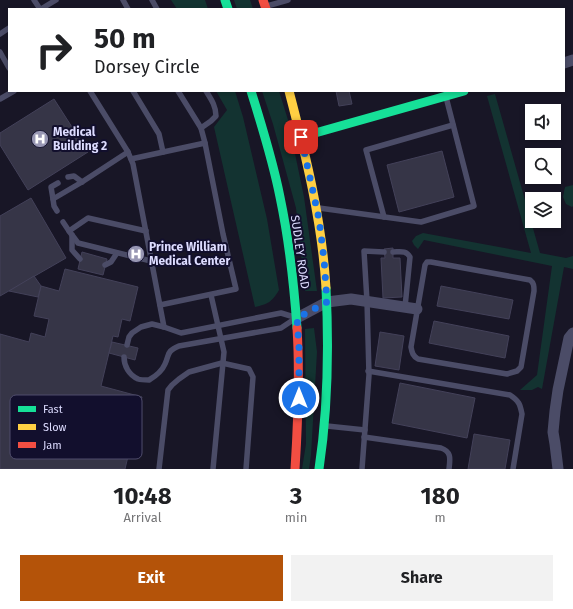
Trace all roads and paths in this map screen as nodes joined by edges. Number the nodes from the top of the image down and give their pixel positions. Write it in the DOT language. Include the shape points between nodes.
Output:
graph roads {
  1 [pos="56,0"];
  2 [pos="288,0"];
  3 [pos="264,5"];
  4 [pos="42,8"];
  5 [pos="0,52"];
  6 [pos="8,66"];
  7 [pos="12,92"];
  8 [pos="91,92"];
  9 [pos="134,92"];
  10 [pos="179,92"];
  11 [pos="207,92"];
  12 [pos="252,92"];
  13 [pos="289,92"];
  14 [pos="460,92"];
  15 [pos="446,96"];
  16 [pos="0,99"];
  17 [pos="453,125"];
  18 [pos="201,128"];
  19 [pos="301,137"];
  20 [pos="205,143"];
  21 [pos="128,152"];
  22 [pos="163,152"];
  23 [pos="131,159"];
  24 [pos="68,177"];
  25 [pos="82,182"];
  26 [pos="58,183"];
  27 [pos="53,199"];
  28 [pos="316,208"];
  29 [pos="57,211"];
  30 [pos="384,217"];
  31 [pos="63,222"];
  32 [pos="146,231"];
  33 [pos="70,233"];
  34 [pos="384,252"];
  35 [pos="393,252"];
  36 [pos="117,253"];
  37 [pos="80,260"];
  38 [pos="151,261"];
  39 [pos="105,265"];
  40 [pos="212,294"];
  41 [pos="367,301"];
  42 [pos="327,302"];
  43 [pos="160,305"];
  44 [pos="405,308"];
  45 [pos="417,309"];
  46 [pos="297,318"];
  47 [pos="218,326"];
  48 [pos="164,327"];
  49 [pos="573,334"];
  50 [pos="220,338"];
  51 [pos="127,346"];
  52 [pos="124,357"];
  53 [pos="222,364"];
  54 [pos="368,371"];
  55 [pos="325,426"];
  56 [pos="365,430"];
  57 [pos="364,437"];
  58 [pos="160,469"];
  59 [pos="213,469"];
  60 [pos="246,469"];
  61 [pos="295,469"];
  62 [pos="319,469"];
  63 [pos="362,469"];
  64 [pos="449,469"];
  65 [pos="513,469"];
  66 [pos="558,469"];
  1 -- 4 [label="lane"];
  2 -- 3 [label="lane"];
  5 -- 6 [label="lane"];
  7 -- 16 [label="lane"];
  8 -- 21 [label="lane"];
  9 -- 22 [label="lane" via="159,134"];
  10 -- 18 [label="lane"];
  11 -- 18 [label="lane" via="214,104 216,116"];
  12 -- 46 [label="main road, SUDLEY ROAD" via="280,197 289,246"];
  13 -- 19 [label="main road, SUDLEY ROAD"];
  14 -- 15 [label="main road"];
  15 -- 17 [label="lane"];
  15 -- 19 [label="main road"];
  17 -- 30 [label="lane" via="366,150"];
  17 -- 30 [label="lane" via="474,206 421,222"];
  18 -- 20 [label="lane"];
  19 -- 28 [label="main road, SUDLEY ROAD"];
  20 -- 22 [label="lane"];
  20 -- 40 [label="lane" via="236,290"];
  21 -- 23 [label="lane"];
  21 -- 25 [label="lane"];
  22 -- 23 [label="lane"];
  23 -- 32 [label="lane"];
  24 -- 25 [label="lane" via="74,176"];
  25 -- 27 [label="lane"];
  26 -- 27 [label="lane" via="51,187"];
  27 -- 29 [label="lane"];
  28 -- 30 [label="lane"];
  28 -- 42 [label="main road, SUDLEY ROAD" via="324,259"];
  31 -- 33 [label="lane"];
  32 -- 33 [label="lane" via="88,218"];
  32 -- 38 [label="lane"];
  33 -- 36 [label="lane" via="78,243"];
  33 -- 37 [label="lane" via="72,250"];
  34 -- 41 [label="lane" via="364,252"];
  35 -- 44 [label="lane" via="405,252 410,257"];
  36 -- 38 [label="lane"];
  36 -- 39 [label="lane" via="111,262"];
  38 -- 43 [label="lane"];
  40 -- 43 [label="lane"];
  40 -- 47 [label="lane"];
  41 -- 42 [label="street" via="351,299"];
  41 -- 44 [label="street"];
  41 -- 54 [label="lane"];
  42 -- 46 [label="street"];
  42 -- 55 [label="main road, SUDLEY ROAD"];
  43 -- 48 [label="lane"];
  44 -- 45 [label="street"];
  45 -- 45 [label="lane" via="424,265 427,262 530,280 534,284 521,367 511,374 414,357 411,347"];
  46 -- 47 [label="lane" via="280,313"];
  46 -- 50 [label="lane" via="281,328"];
  46 -- 61 [label="main road, SUDLEY ROAD" via="299,398"];
  47 -- 48 [label="lane" via="181,333"];
  47 -- 50 [label="lane"];
  48 -- 51 [label="lane" via="152,324 140,327 132,333"];
  49 -- 66 [label="street" via="569,338 555,411 553,432"];
  50 -- 52 [label="lane" via="172,349 158,374 149,380 138,378 128,371"];
  50 -- 53 [label="lane" via="224,352"];
  53 -- 58 [label="lane" via="189,372 168,390"];
  53 -- 59 [label="lane"];
  53 -- 60 [label="lane" via="249,369 253,377"];
  54 -- 56 [label="lane"];
  54 -- 65 [label="lane" via="510,395 516,399 521,405 522,414"];
  55 -- 56 [label="lane"];
  55 -- 62 [label="main road, SUDLEY ROAD"];
  56 -- 57 [label="lane"];
  57 -- 63 [label="lane"];
  57 -- 64 [label="lane" via="441,448 449,454"];
}
